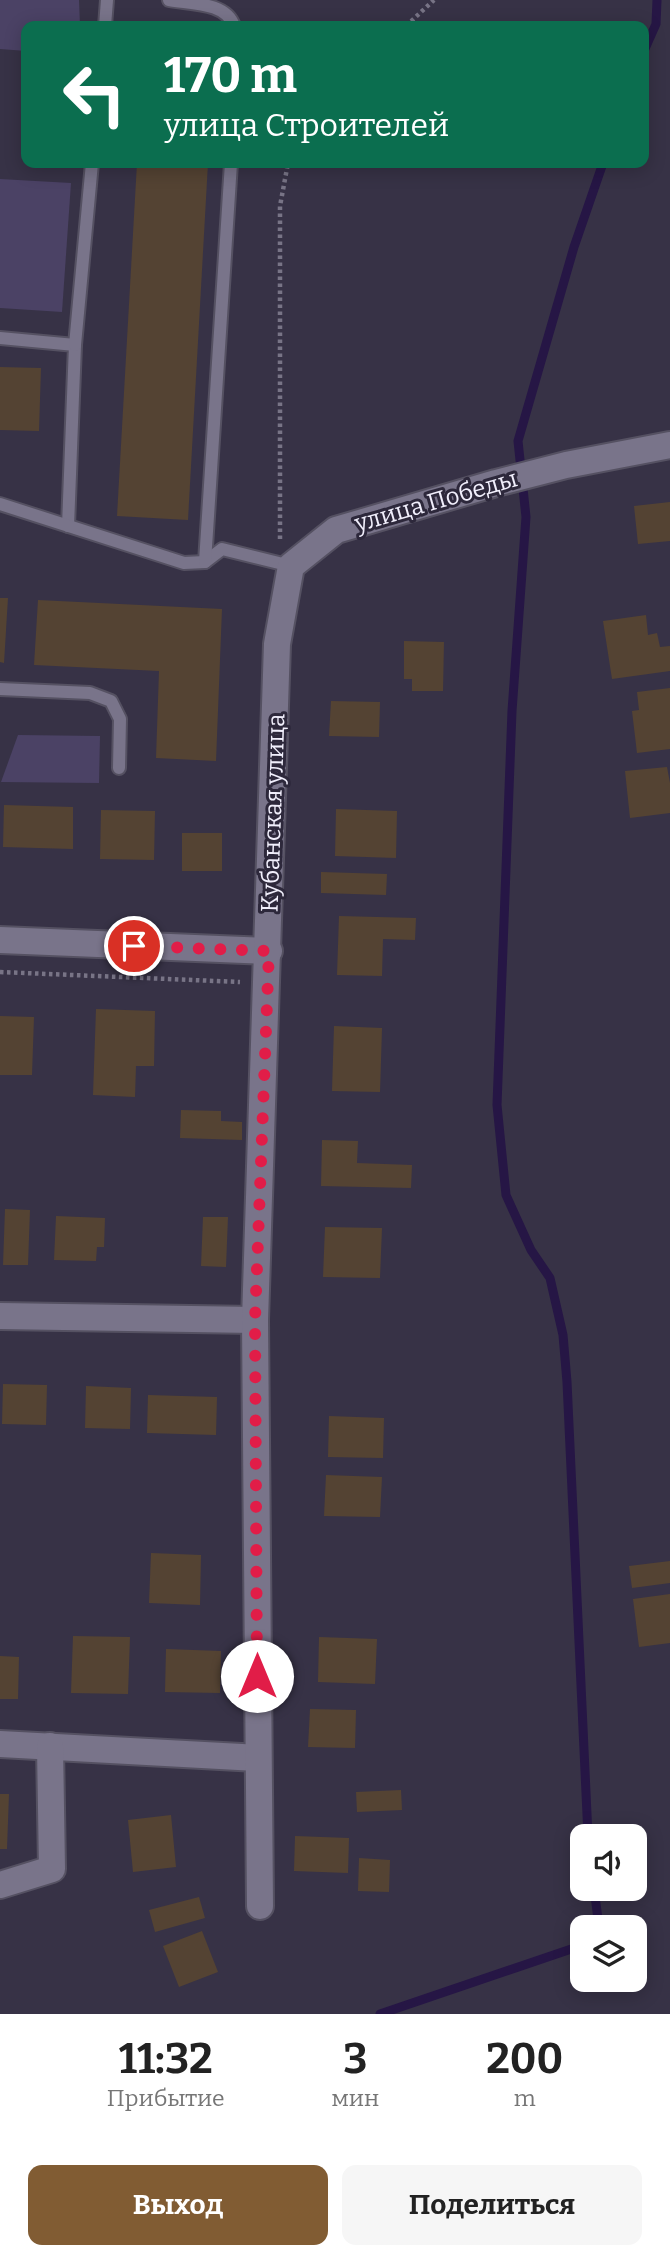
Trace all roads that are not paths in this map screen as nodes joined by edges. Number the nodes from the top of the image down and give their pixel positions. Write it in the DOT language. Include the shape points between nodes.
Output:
graph roads {
  1 [pos="107,0"];
  2 [pos="169,0"];
  3 [pos="105,21"];
  4 [pos="232,21"];
  5 [pos="92,168"];
  6 [pos="231,168"];
  7 [pos="0,338"];
  8 [pos="75,345"];
  9 [pos="670,445"];
  10 [pos="0,504"];
  11 [pos="68,526"];
  12 [pos="205,562"];
  13 [pos="286,565"];
  14 [pos="0,689"];
  15 [pos="119,768"];
  16 [pos="0,940"];
  17 [pos="269,951"];
  18 [pos="0,1316"];
  19 [pos="255,1320"];
  20 [pos="0,1744"];
  21 [pos="50,1746"];
  22 [pos="258,1758"];
  23 [pos="0,1885"];
  24 [pos="260,1906"];
  1 -- 3 [label="lane"];
  2 -- 4 [label="lane" via="221,9"];
  5 -- 8 [label="lane"];
  6 -- 12 [label="lane"];
  7 -- 8 [label="lane"];
  8 -- 11 [label="lane"];
  9 -- 13 [label="street, улица Победы" via="566,465 336,530"];
  10 -- 11 [label="lane"];
  11 -- 12 [label="lane" via="184,563"];
  12 -- 13 [label="lane" via="222,549"];
  13 -- 17 [label="street, Кубанская улица" via="277,644"];
  14 -- 15 [label="lane" via="90,693 111,701 120,719"];
  16 -- 17 [label="street"];
  17 -- 19 [label="street, Кубанская улица"];
  18 -- 19 [label="street"];
  19 -- 22 [label="street, Кубанская улица"];
  20 -- 21 [label="street"];
  21 -- 22 [label="street"];
  21 -- 23 [label="street" via="52,1869"];
  22 -- 24 [label="street, Кубанская улица"];
}
